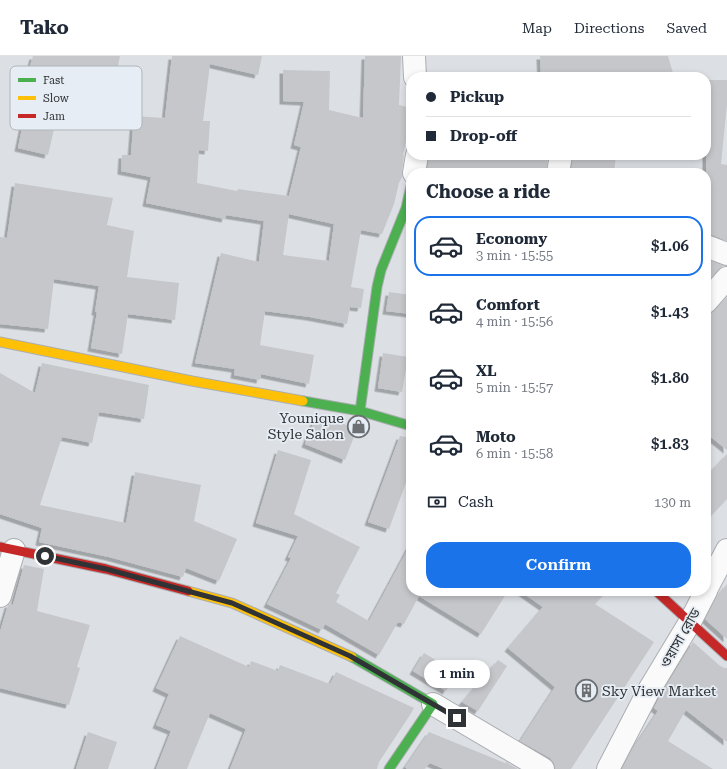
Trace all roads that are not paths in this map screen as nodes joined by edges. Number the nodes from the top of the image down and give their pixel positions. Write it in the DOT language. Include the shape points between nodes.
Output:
graph roads {
  1 [pos="414,56"];
  2 [pos="416,72"];
  3 [pos="406,208"];
  4 [pos="711,248"];
  5 [pos="727,254"];
  6 [pos="727,278"];
  7 [pos="711,296"];
  8 [pos="0,342"];
  9 [pos="360,411"];
  10 [pos="406,425"];
  11 [pos="7,549"];
  12 [pos="727,550"];
  13 [pos="711,581"];
  14 [pos="0,596"];
  15 [pos="661,596"];
  16 [pos="703,596"];
  17 [pos="690,622"];
  18 [pos="727,656"];
  19 [pos="433,704"];
  20 [pos="389,769"];
  21 [pos="543,769"];
  22 [pos="608,769"];
  1 -- 2 [label="street"];
  3 -- 9 [label="street" via="381,270 377,287"];
  4 -- 5 [label="street"];
  6 -- 7 [label="street"];
  8 -- 9 [label="street" via="192,381"];
  9 -- 10 [label="street"];
  11 -- 14 [label="street"];
  11 -- 19 [label="street" via="106,569 232,603 350,656"];
  12 -- 13 [label="street, ওয়াসা রোড"];
  15 -- 17 [label="street"];
  16 -- 17 [label="street, ওয়াসা রোড"];
  17 -- 18 [label="street"];
  17 -- 22 [label="street, ওয়াসা রোড" via="649,690"];
  19 -- 20 [label="street"];
  19 -- 21 [label="street"];
}
